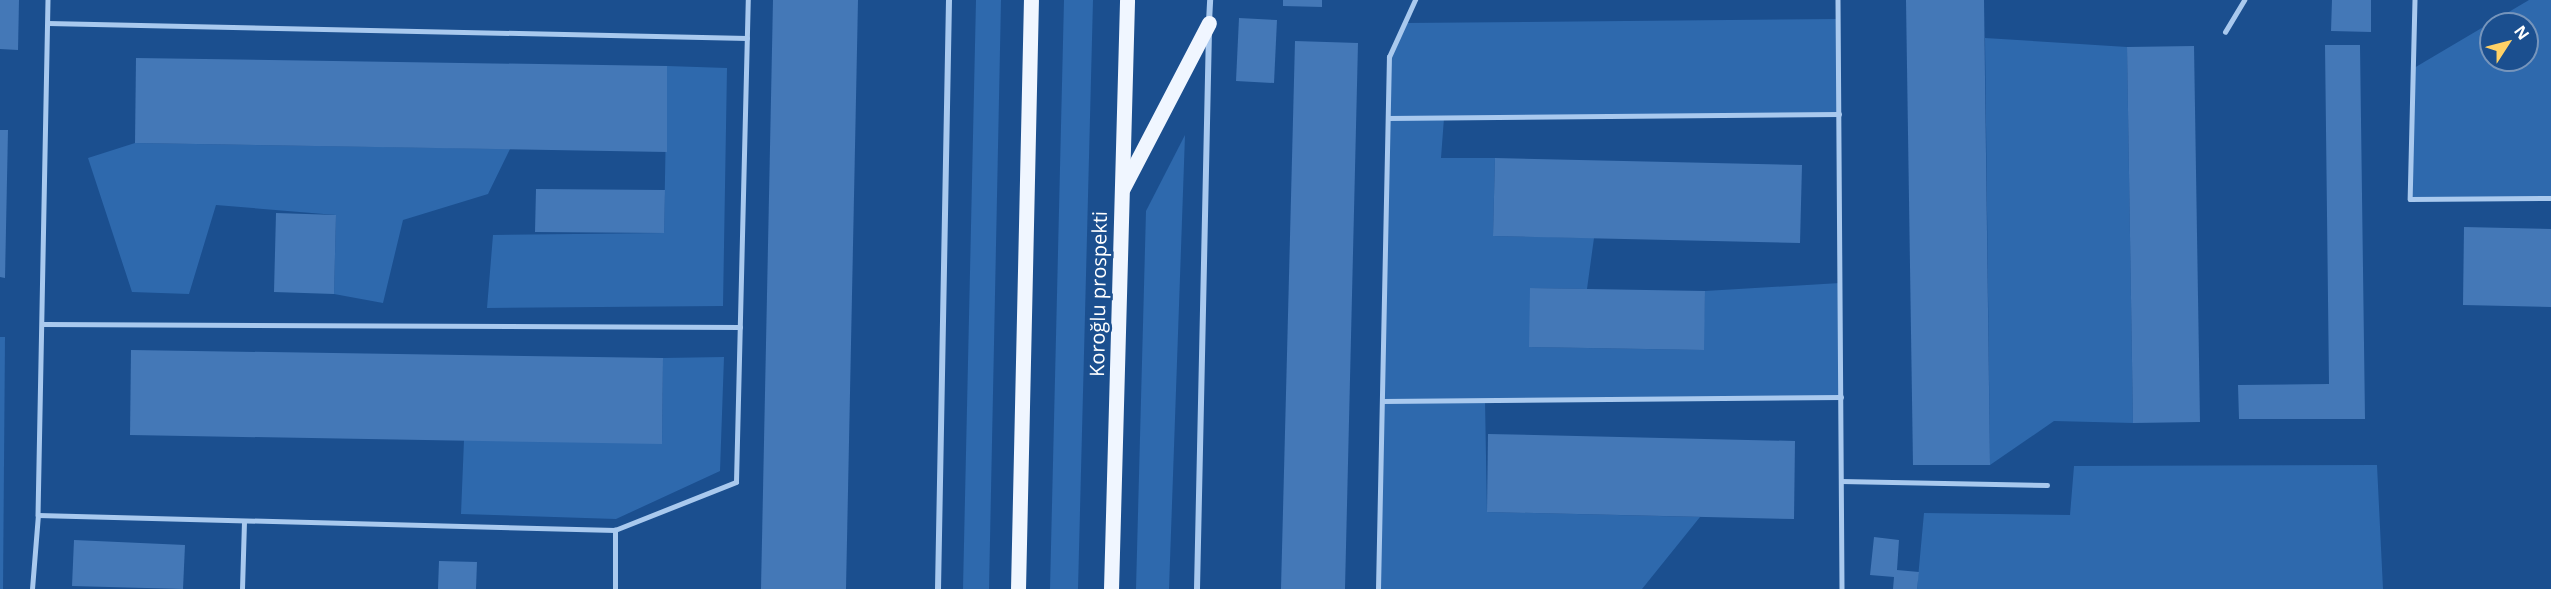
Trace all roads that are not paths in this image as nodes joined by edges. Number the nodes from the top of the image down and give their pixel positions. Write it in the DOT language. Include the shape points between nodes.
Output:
graph roads {
  1 [pos="48,0"];
  2 [pos="748,0"];
  3 [pos="949,0"];
  4 [pos="1030,0"];
  5 [pos="1127,0"];
  6 [pos="1210,0"];
  7 [pos="1415,0"];
  8 [pos="1838,0"];
  9 [pos="2244,0"];
  10 [pos="2415,0"];
  11 [pos="48,23"];
  12 [pos="1209,23"];
  13 [pos="2225,32"];
  14 [pos="747,38"];
  15 [pos="1839,114"];
  16 [pos="1388,118"];
  17 [pos="1121,190"];
  18 [pos="2551,198"];
  19 [pos="44,324"];
  20 [pos="740,327"];
  21 [pos="1841,397"];
  22 [pos="1382,401"];
  23 [pos="1841,481"];
  24 [pos="2047,485"];
  25 [pos="38,515"];
  26 [pos="244,522"];
  27 [pos="615,530"];
  28 [pos="32,589"];
  29 [pos="243,589"];
  30 [pos="615,589"];
  31 [pos="938,589"];
  32 [pos="1018,589"];
  33 [pos="1111,589"];
  34 [pos="1197,589"];
  35 [pos="1378,589"];
  36 [pos="1842,589"];
  1 -- 11 [label="lane"];
  2 -- 14 [label="lane"];
  3 -- 31 [label="street"];
  4 -- 32 [label="main road"];
  5 -- 17 [label="main road, Koroğlu prospekti"];
  6 -- 12 [label="street"];
  7 -- 16 [label="lane" via="1389,57"];
  8 -- 15 [label="lane"];
  9 -- 13 [label="lane"];
  10 -- 18 [label="lane" via="2410,199"];
  11 -- 14 [label="lane"];
  11 -- 19 [label="lane"];
  12 -- 17 [label="main road"];
  12 -- 34 [label="street"];
  14 -- 20 [label="lane"];
  15 -- 16 [label="lane"];
  15 -- 21 [label="lane"];
  16 -- 22 [label="lane"];
  17 -- 33 [label="main road, Koroğlu prospekti"];
  19 -- 20 [label="lane"];
  19 -- 25 [label="lane"];
  20 -- 27 [label="lane" via="736,482"];
  21 -- 22 [label="lane"];
  21 -- 23 [label="lane"];
  22 -- 35 [label="lane"];
  23 -- 24 [label="lane"];
  23 -- 36 [label="lane"];
  25 -- 26 [label="lane"];
  25 -- 28 [label="lane"];
  26 -- 27 [label="lane"];
  26 -- 29 [label="lane"];
  27 -- 30 [label="lane"];
}
